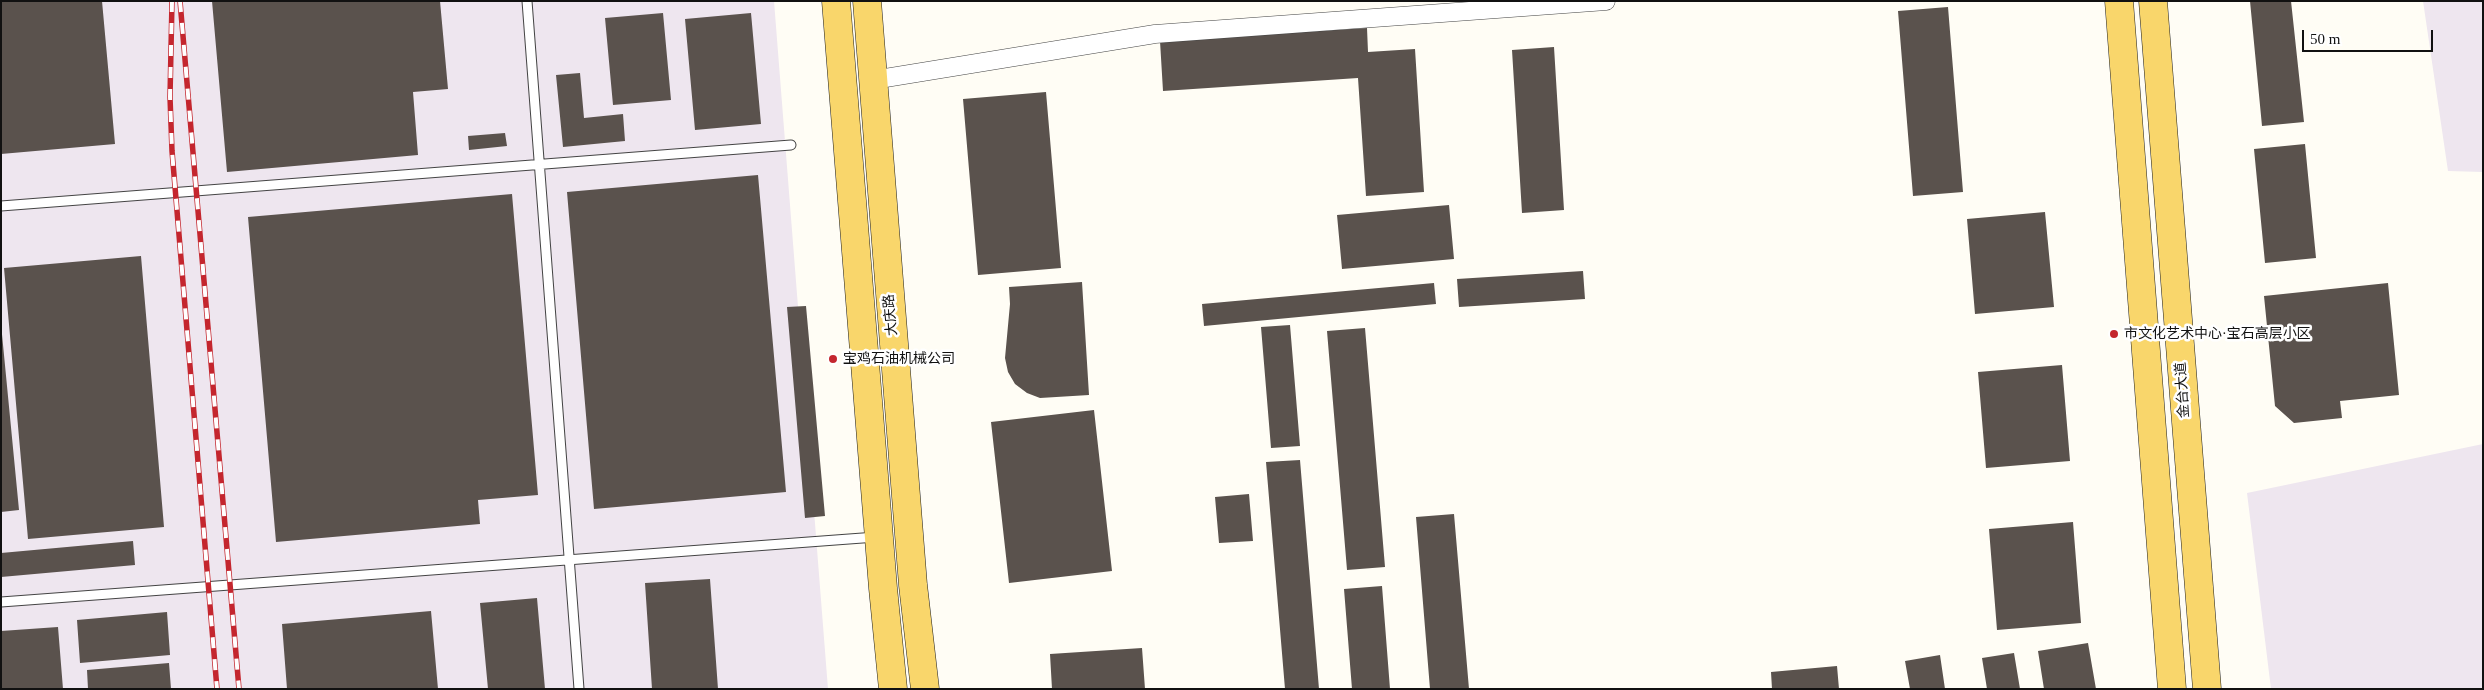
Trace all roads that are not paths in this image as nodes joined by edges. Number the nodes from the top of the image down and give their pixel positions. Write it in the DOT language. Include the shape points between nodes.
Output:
graph roads {
  1 [pos="527,1"];
  2 [pos="836,1"];
  3 [pos="867,1"];
  4 [pos="1606,1"];
  5 [pos="2119,1"];
  6 [pos="2153,1"];
  7 [pos="872,80"];
  8 [pos="791,145"];
  9 [pos="539,164"];
  10 [pos="1,206"];
  11 [pos="879,536"];
  12 [pos="569,559"];
  13 [pos="1,602"];
  14 [pos="579,689"];
  15 [pos="894,689"];
  16 [pos="925,689"];
  17 [pos="2172,689"];
  18 [pos="2207,689"];
  1 -- 9 [label="lane"];
  2 -- 11 [label="main road"];
  3 -- 7 [label="main road, 大庆路"];
  4 -- 7 [label="street" via="1155,34"];
  5 -- 17 [label="main road"];
  6 -- 18 [label="main road, 金台大道"];
  7 -- 16 [label="main road, 大庆路" via="913,585"];
  8 -- 9 [label="lane"];
  9 -- 10 [label="lane"];
  9 -- 12 [label="lane"];
  11 -- 12 [label="lane"];
  11 -- 15 [label="main road"];
  12 -- 13 [label="lane"];
  12 -- 14 [label="lane"];
}
